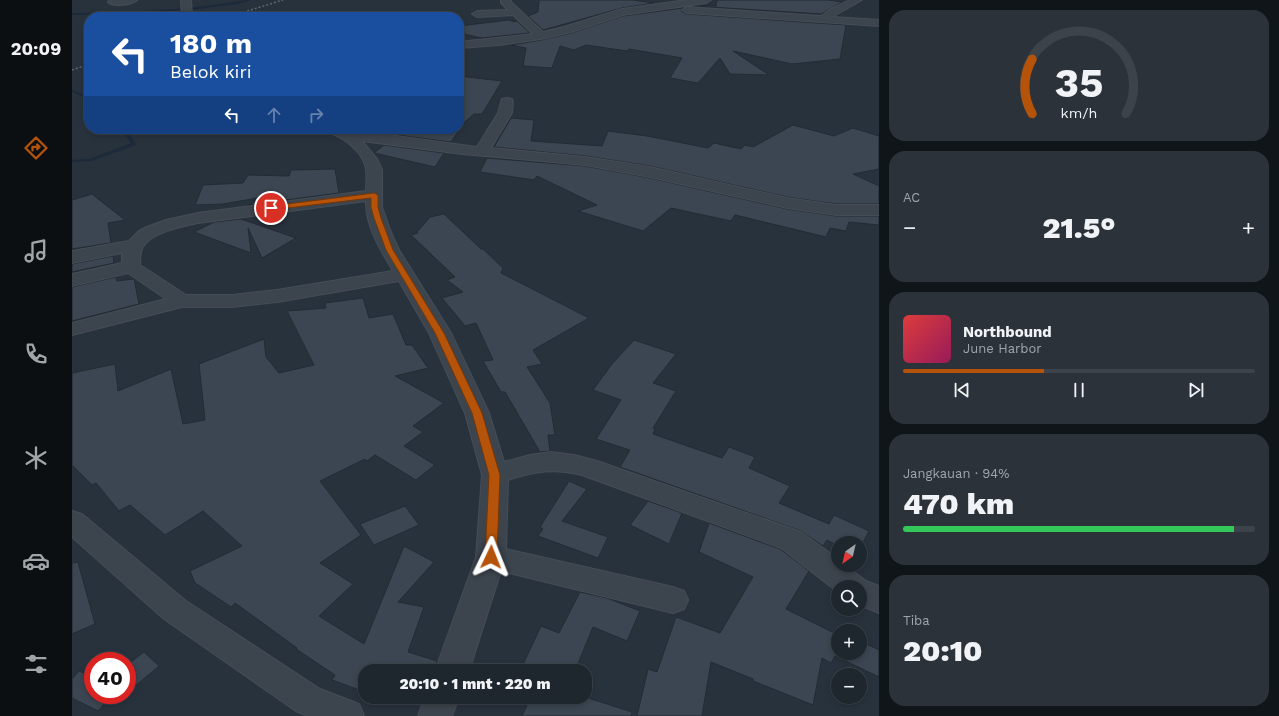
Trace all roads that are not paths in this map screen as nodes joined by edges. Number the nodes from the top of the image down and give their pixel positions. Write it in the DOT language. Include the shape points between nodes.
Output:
graph roads {
  1 [pos="132,0"];
  2 [pos="186,0"];
  3 [pos="706,0"];
  4 [pos="857,0"];
  5 [pos="113,2"];
  6 [pos="503,2"];
  7 [pos="653,8"];
  8 [pos="187,12"];
  9 [pos="516,12"];
  10 [pos="477,14"];
  11 [pos="822,19"];
  12 [pos="879,23"];
  13 [pos="541,36"];
  14 [pos="464,45"];
  15 [pos="507,102"];
  16 [pos="342,134"];
  17 [pos="353,134"];
  18 [pos="481,152"];
  19 [pos="374,195"];
  20 [pos="879,210"];
  21 [pos="135,245"];
  22 [pos="72,257"];
  23 [pos="131,267"];
  24 [pos="404,275"];
  25 [pos="72,280"];
  26 [pos="182,301"];
  27 [pos="72,329"];
  28 [pos="495,475"];
  29 [pos="72,522"];
  30 [pos="491,557"];
  31 [pos="843,580"];
  32 [pos="867,594"];
  33 [pos="673,600"];
  34 [pos="879,600"];
  35 [pos="455,664"];
  36 [pos="439,704"];
  37 [pos="347,716"];
  38 [pos="435,716"];
  1 -- 5 [label="street"];
  2 -- 8 [label="street"];
  3 -- 7 [label="street"];
  4 -- 11 [label="street"];
  6 -- 9 [label="street"];
  7 -- 11 [label="street"];
  7 -- 13 [label="street" via="622,12 583,26"];
  9 -- 10 [label="street"];
  9 -- 13 [label="street"];
  11 -- 12 [label="street"];
  13 -- 14 [label="street"];
  15 -- 18 [label="street" via="505,113"];
  16 -- 19 [label="street" via="360,146 370,159 374,170"];
  17 -- 18 [label="street"];
  18 -- 20 [label="street" via="609,164 807,207"];
  19 -- 21 [label="street" via="176,222 142,237"];
  19 -- 24 [label="street" via="374,207 381,230"];
  21 -- 22 [label="street"];
  21 -- 23 [label="street" via="131,255"];
  23 -- 25 [label="street"];
  23 -- 26 [label="street"];
  24 -- 26 [label="street" via="277,296"];
  24 -- 28 [label="street" via="440,333 477,413"];
  26 -- 27 [label="street"];
  28 -- 30 [label="street"];
  28 -- 31 [label="street" via="535,462 550,460 588,467 791,540"];
  29 -- 37 [label="street" via="175,610 308,700"];
  30 -- 33 [label="street"];
  30 -- 35 [label="street"];
  32 -- 34 [label="street"];
  36 -- 38 [label="street"];
}
